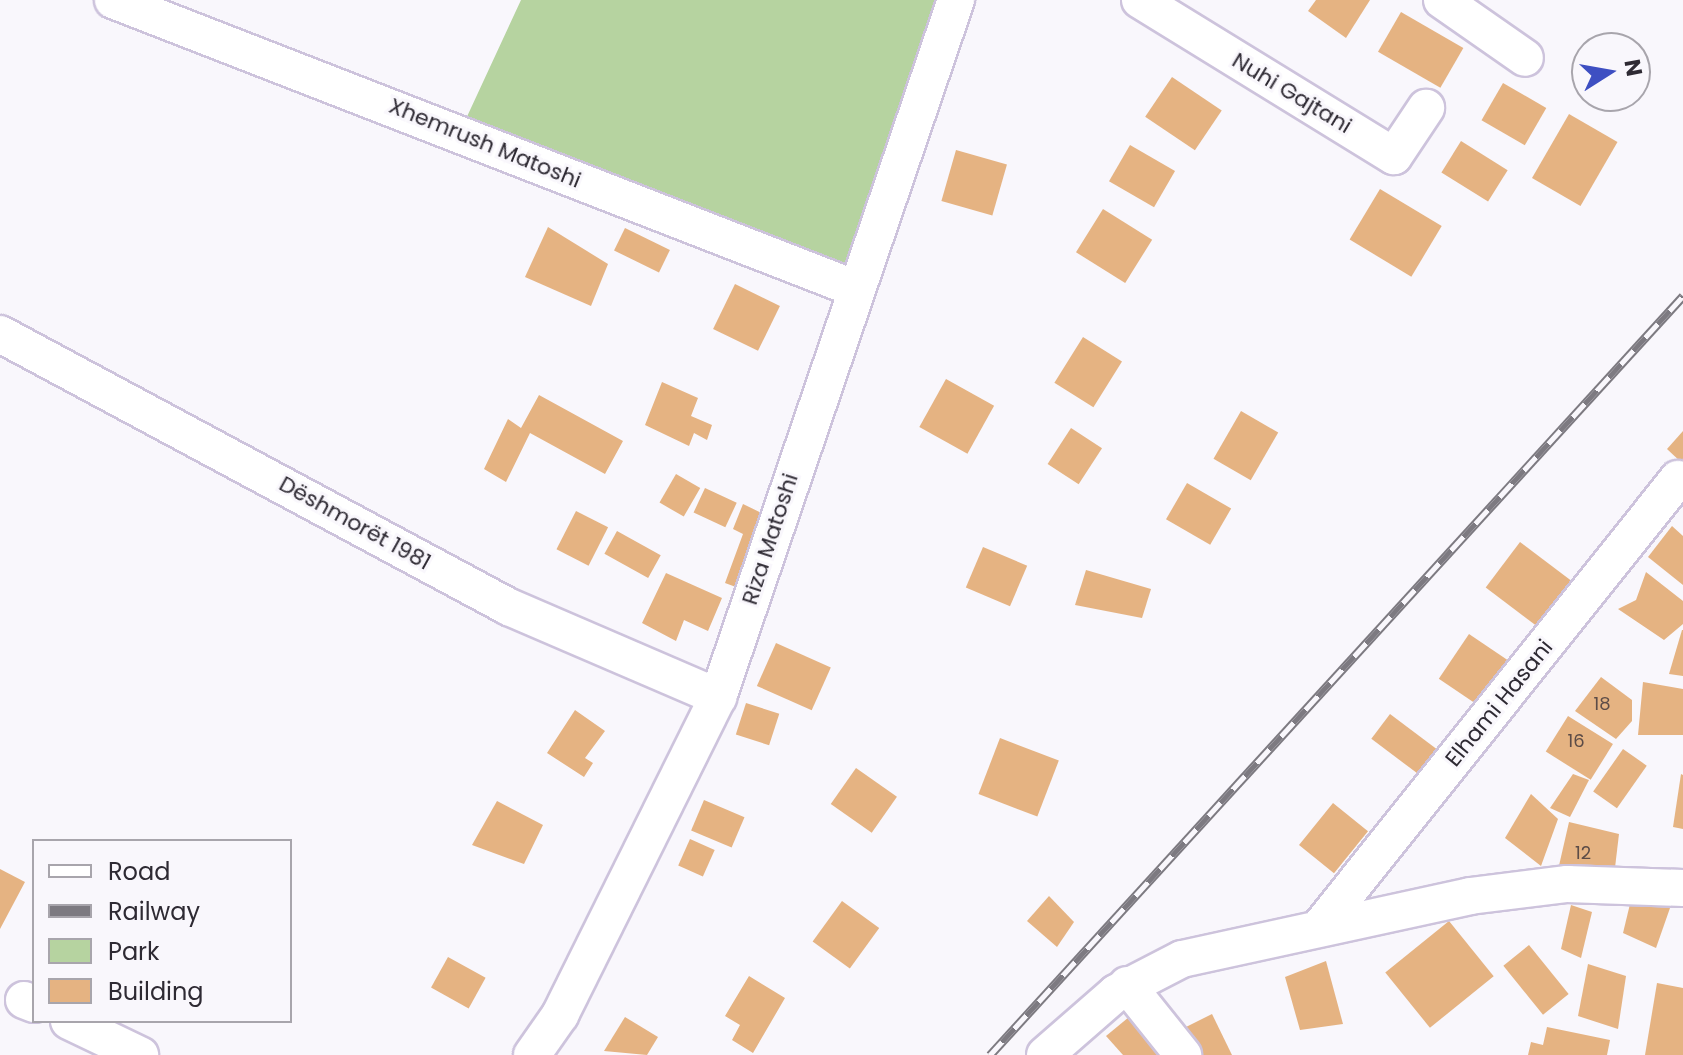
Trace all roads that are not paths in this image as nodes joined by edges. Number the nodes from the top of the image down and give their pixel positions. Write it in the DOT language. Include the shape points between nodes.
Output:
graph roads {
  1 [pos="113,0"];
  2 [pos="956,0"];
  3 [pos="1140,0"];
  4 [pos="1442,0"];
  5 [pos="1525,58"];
  6 [pos="1426,108"];
  7 [pos="856,289"];
  8 [pos="0,334"];
  9 [pos="1678,479"];
  10 [pos="718,697"];
  11 [pos="1683,888"];
  12 [pos="1319,928"];
  13 [pos="1127,985"];
  14 [pos="73,1023"];
  15 [pos="140,1055"];
  16 [pos="532,1055"];
  17 [pos="1045,1055"];
  18 [pos="1183,1055"];
  1 -- 7 [label="street, Xhemrush Matoshi"];
  2 -- 7 [label="street, Riza Matoshi"];
  3 -- 6 [label="street, Nuhi Gajtani" via="1394,156"];
  4 -- 5 [label="street"];
  7 -- 10 [label="street, Riza Matoshi"];
  8 -- 10 [label="street, Dëshmorët 1981" via="509,607"];
  9 -- 12 [label="street, Elhami Hasani"];
  10 -- 16 [label="street, Riza Matoshi" via="560,1015"];
  11 -- 12 [label="street" via="1567,884"];
  12 -- 13 [label="street" via="1182,959"];
  13 -- 17 [label="street"];
  13 -- 18 [label="street"];
  14 -- 15 [label="street"];
}
